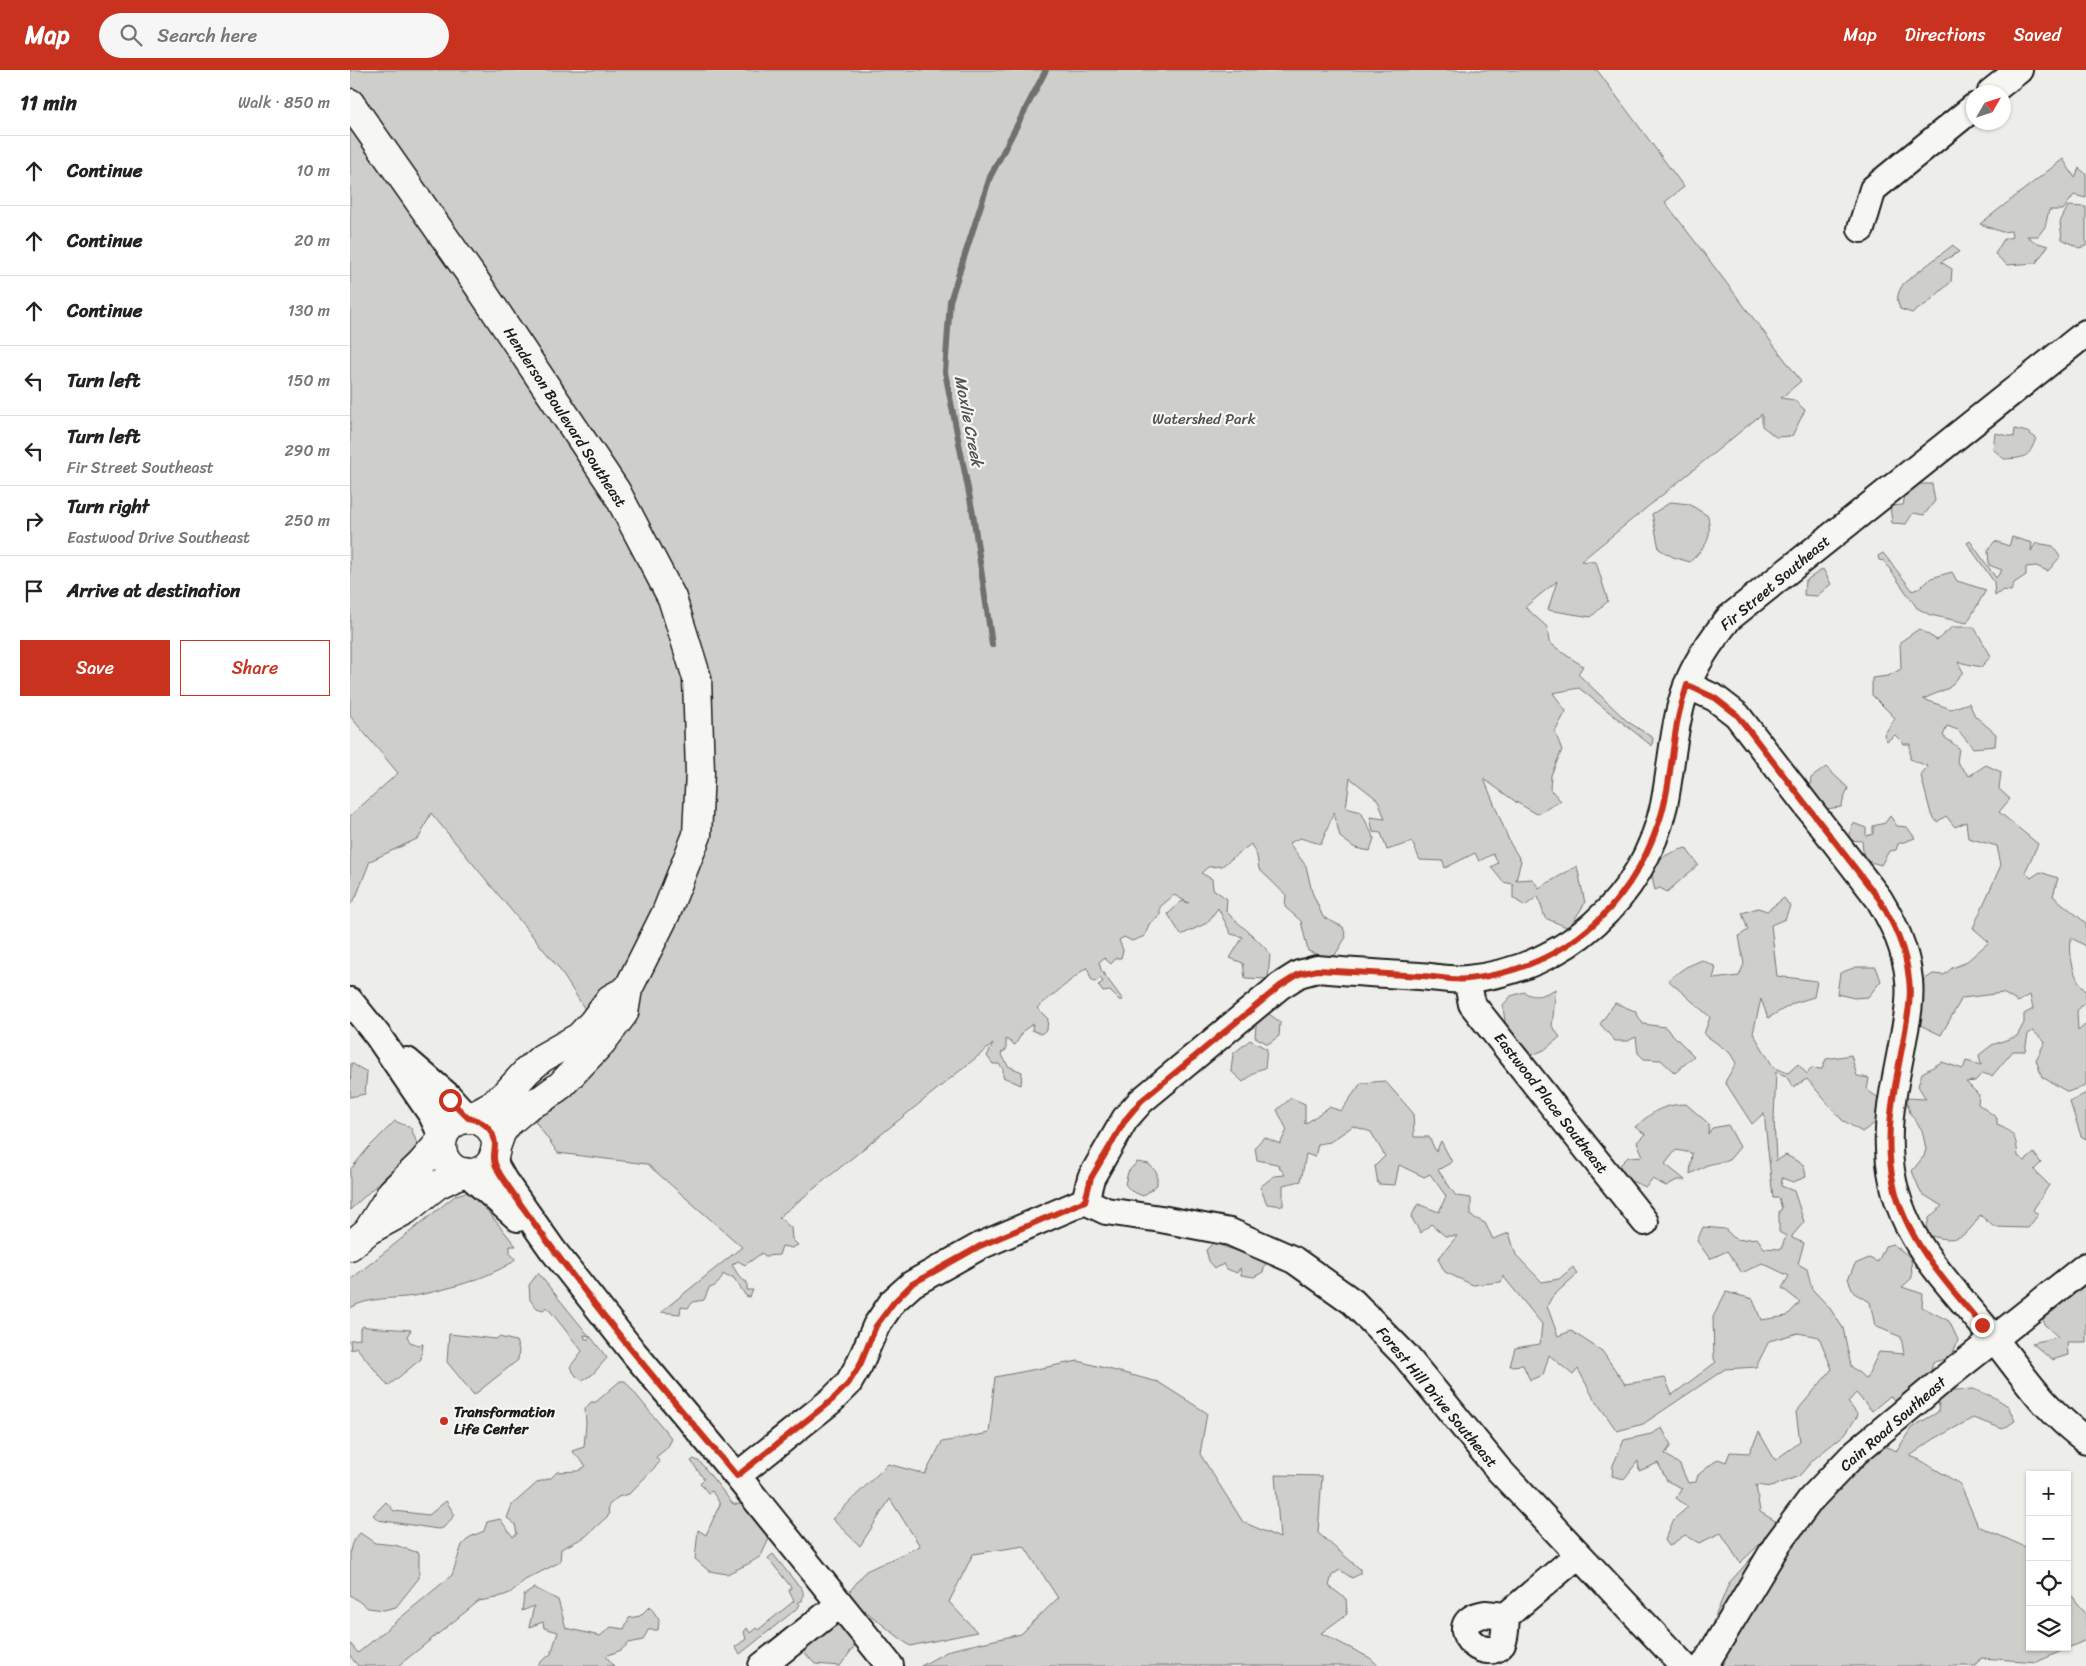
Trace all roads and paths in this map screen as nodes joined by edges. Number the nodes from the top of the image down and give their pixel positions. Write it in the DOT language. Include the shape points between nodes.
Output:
graph roads {
  1 [pos="2019,70"];
  2 [pos="2000,85"];
  3 [pos="350,103"];
  4 [pos="1966,113"];
  5 [pos="1861,229"];
  6 [pos="2086,333"];
  7 [pos="1687,685"];
  8 [pos="1467,979"];
  9 [pos="628,989"];
  10 [pos="350,1001"];
  11 [pos="378,1036"];
  12 [pos="468,1118"];
  13 [pos="443,1138"];
  14 [pos="494,1153"];
  15 [pos="465,1172"];
  16 [pos="1085,1201"];
  17 [pos="1645,1222"];
  18 [pos="359,1238"];
  19 [pos="552,1249"];
  20 [pos="2086,1266"];
  21 [pos="1995,1340"];
  22 [pos="2086,1440"];
  23 [pos="737,1476"];
  24 [pos="1578,1555"];
  25 [pos="840,1604"];
  26 [pos="1506,1616"];
  27 [pos="762,1666"];
  28 [pos="890,1666"];
  29 [pos="1684,1666"];
  30 [pos="1704,1666"];
  1 -- 2 [label="street"];
  3 -- 9 [label="main road, Henderson Boulevard Southeast" via="478,285 616,491 672,598 697,678 700,772 697,835 666,913"];
  4 -- 5 [label="street" via="1873,189"];
  6 -- 7 [label="street, Fir Street Southeast" via="1729,618 1708,643"];
  7 -- 8 [label="street, Fir Street Southeast" via="1676,726 1660,821 1646,856 1618,900 1582,934 1536,962"];
  7 -- 21 [label="street" via="1715,698 1737,715 1879,899 1895,925 1910,980 1909,1010 1891,1110 1889,1148 1894,1186 1905,1220 1921,1250"];
  8 -- 16 [label="street, Fir Street Southeast" via="1317,970 1299,974 1280,986 1141,1101 1126,1119 1091,1178"];
  8 -- 17 [label="street, Eastwood Place Southeast" via="1472,1004"];
  9 -- 12 [label="main road" via="610,999 578,1037 542,1058 506,1094"];
  9 -- 14 [label="main road, Henderson Boulevard Southeast" via="624,1012 602,1042 561,1084 508,1123"];
  10 -- 11 [label="street"];
  11 -- 12 [label="street"];
  11 -- 13 [label="street" via="432,1115"];
  12 -- 13 [label="main road" via="452,1125"];
  12 -- 14 [label="main road" via="475,1119 493,1134"];
  13 -- 15 [label="main road" via="443,1155 454,1169"];
  13 -- 18 [label="main road" via="422,1164 392,1192"];
  14 -- 15 [label="main road" via="480,1170"];
  14 -- 19 [label="street" via="496,1167 504,1181"];
  15 -- 18 [label="main road" via="437,1185 406,1210"];
  15 -- 19 [label="street"];
  16 -- 23 [label="street" via="980,1246 912,1284 876,1326 860,1365 848,1384"];
  16 -- 24 [label="street, Forest Hill Drive Southeast" via="1106,1211 1230,1232 1294,1260 1354,1302 1405,1355 1494,1464"];
  19 -- 23 [label="street"];
  20 -- 21 [label="street, Cain Road Southeast"];
  21 -- 22 [label="street" via="2052,1412"];
  21 -- 30 [label="street, Cain Road Southeast" via="1856,1452 1811,1499 1778,1543"];
  23 -- 25 [label="street"];
  24 -- 26 [label="street"];
  24 -- 29 [label="street, Forest Hill Drive Southeast"];
  25 -- 27 [label="street"];
  25 -- 28 [label="street"];
}
